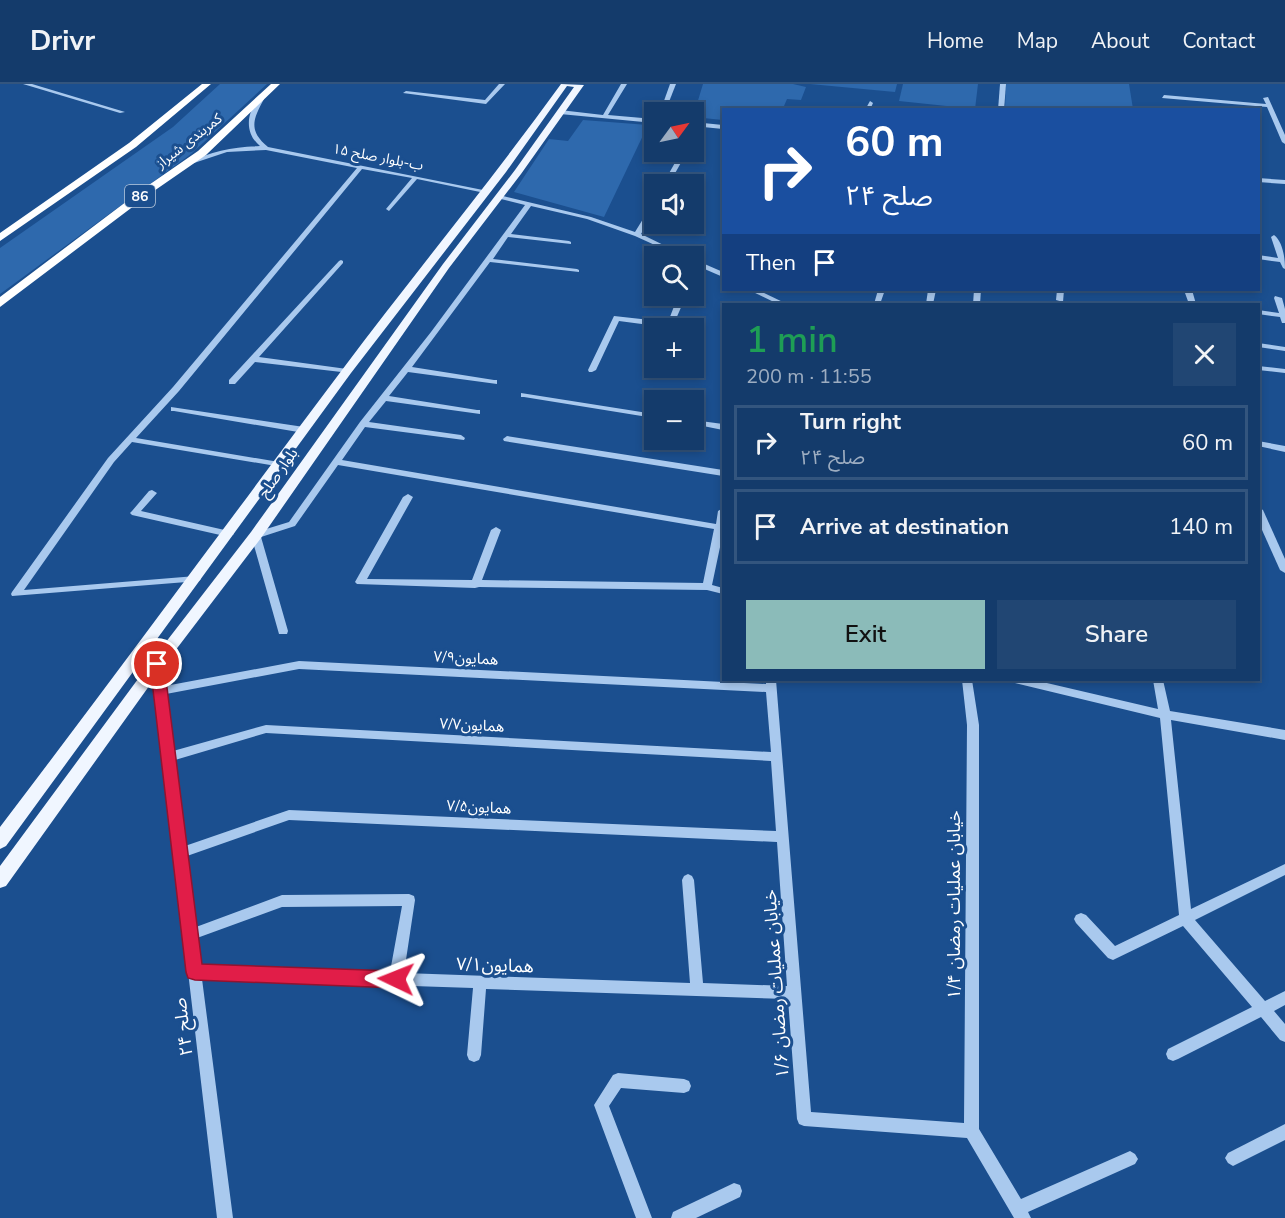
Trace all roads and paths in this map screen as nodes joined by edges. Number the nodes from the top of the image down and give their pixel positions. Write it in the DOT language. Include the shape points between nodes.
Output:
graph roads {
  1 [pos="26,84"];
  2 [pos="207,84"];
  3 [pos="276,84"];
  4 [pos="415,84"];
  5 [pos="502,84"];
  6 [pos="565,84"];
  7 [pos="624,84"];
  8 [pos="673,84"];
  9 [pos="1003,84"];
  10 [pos="580,85"];
  11 [pos="1162,88"];
  12 [pos="1194,91"];
  13 [pos="1266,98"];
  14 [pos="261,99"];
  15 [pos="1197,100"];
  16 [pos="666,102"];
  17 [pos="870,103"];
  18 [pos="1270,106"];
  19 [pos="1199,107"];
  20 [pos="868,108"];
  21 [pos="1001,108"];
  22 [pos="122,112"];
  23 [pos="560,112"];
  24 [pos="605,116"];
  25 [pos="644,120"];
  26 [pos="704,126"];
  27 [pos="722,127"];
  28 [pos="1285,142"];
  29 [pos="266,148"];
  30 [pos="361,166"];
  31 [pos="177,171"];
  32 [pos="416,177"];
  33 [pos="1260,180"];
  34 [pos="1285,182"];
  35 [pos="485,191"];
  36 [pos="499,197"];
  37 [pos="530,204"];
  38 [pos="389,209"];
  39 [pos="644,224"];
  40 [pos="506,235"];
  41 [pos="638,235"];
  42 [pos="1274,237"];
  43 [pos="0,238"];
  44 [pos="569,243"];
  45 [pos="662,246"];
  46 [pos="1260,258"];
  47 [pos="488,260"];
  48 [pos="341,262"];
  49 [pos="1284,263"];
  50 [pos="428,264"];
  51 [pos="446,266"];
  52 [pos="704,267"];
  53 [pos="577,271"];
  54 [pos="722,275"];
  55 [pos="755,291"];
  56 [pos="1060,291"];
  57 [pos="1278,298"];
  58 [pos="1060,300"];
  59 [pos="0,303"];
  60 [pos="780,303"];
  61 [pos="1260,312"];
  62 [pos="1284,318"];
  63 [pos="644,323"];
  64 [pos="1260,345"];
  65 [pos="1285,349"];
  66 [pos="253,359"];
  67 [pos="1260,368"];
  68 [pos="407,369"];
  69 [pos="592,370"];
  70 [pos="347,371"];
  71 [pos="1285,371"];
  72 [pos="232,382"];
  73 [pos="494,382"];
  74 [pos="524,395"];
  75 [pos="384,398"];
  76 [pos="174,409"];
  77 [pos="477,412"];
  78 [pos="644,414"];
  79 [pos="363,424"];
  80 [pos="704,424"];
  81 [pos="722,427"];
  82 [pos="304,430"];
  83 [pos="461,438"];
  84 [pos="130,439"];
  85 [pos="507,439"];
  86 [pos="1260,443"];
  87 [pos="1285,449"];
  88 [pos="336,462"];
  89 [pos="279,465"];
  90 [pos="722,473"];
  91 [pos="152,493"];
  92 [pos="408,497"];
  93 [pos="722,514"];
  94 [pos="1260,514"];
  95 [pos="718,527"];
  96 [pos="496,531"];
  97 [pos="229,534"];
  98 [pos="256,535"];
  99 [pos="1285,570"];
  100 [pos="196,579"];
  101 [pos="475,585"];
  102 [pos="706,586"];
  103 [pos="722,591"];
  104 [pos="283,631"];
  105 [pos="157,664"];
  106 [pos="967,681"];
  107 [pos="1023,681"];
  108 [pos="1158,681"];
  109 [pos="772,684"];
  110 [pos="160,691"];
  111 [pos="1165,716"];
  112 [pos="1285,735"];
  113 [pos="169,757"];
  114 [pos="777,757"];
  115 [pos="783,837"];
  116 [pos="0,840"];
  117 [pos="180,853"];
  118 [pos="1284,869"];
  119 [pos="0,880"];
  120 [pos="688,880"];
  121 [pos="1186,919"];
  122 [pos="1082,920"];
  123 [pos="190,935"];
  124 [pos="195,972"];
  125 [pos="396,979"];
  126 [pos="480,982"];
  127 [pos="697,990"];
  128 [pos="795,993"];
  129 [pos="1285,998"];
  130 [pos="1262,1008"];
  131 [pos="1285,1035"];
  132 [pos="1173,1054"];
  133 [pos="474,1055"];
  134 [pos="684,1086"];
  135 [pos="970,1131"];
  136 [pos="1285,1131"];
  137 [pos="1233,1158"];
  138 [pos="1131,1159"];
  139 [pos="734,1191"];
  140 [pos="1020,1214"];
  141 [pos="225,1218"];
  142 [pos="644,1218"];
  143 [pos="678,1218"];
  1 -- 22 [label="street"];
  2 -- 43 [label="highway, کمربندی شیراز" via="135,144"];
  3 -- 14 [label="highway, کمربندی شیراز / 86"];
  4 -- 5 [label="street" via="405,93 486,102"];
  6 -- 10 [label="main road"];
  6 -- 35 [label="main road, بلوار صلح"];
  7 -- 24 [label="street"];
  8 -- 16 [label="street"];
  9 -- 21 [label="street"];
  10 -- 23 [label="main road, بلوار صلح"];
  11 -- 15 [label="street" via="1165,100"];
  12 -- 15 [label="street"];
  13 -- 18 [label="street"];
  14 -- 29 [label="street" via="252,115 252,137"];
  14 -- 31 [label="highway, کمربندی شیراز / 86"];
  15 -- 18 [label="street"];
  15 -- 19 [label="street"];
  17 -- 20 [label="street"];
  18 -- 28 [label="street"];
  23 -- 24 [label="street"];
  23 -- 36 [label="main road, بلوار صلح"];
  24 -- 25 [label="street"];
  26 -- 27 [label="street"];
  29 -- 30 [label="street, ۱۵ ب-بلوار صلح"];
  29 -- 31 [label="street, ۱۵ ب-بلوار صلح" via="222,151"];
  30 -- 32 [label="street, ۱۵ ب-بلوار صلح"];
  30 -- 84 [label="street"];
  31 -- 59 [label="highway, کمربندی شیراز / 86"];
  32 -- 35 [label="street, ۱۵ ب-بلوار صلح"];
  32 -- 38 [label="street"];
  33 -- 34 [label="street"];
  35 -- 50 [label="main road, بلوار صلح"];
  36 -- 37 [label="street"];
  36 -- 51 [label="main road, بلوار صلح"];
  37 -- 40 [label="street"];
  37 -- 41 [label="street"];
  39 -- 41 [label="street"];
  40 -- 44 [label="street"];
  40 -- 47 [label="street"];
  41 -- 45 [label="street"];
  42 -- 49 [label="street"];
  46 -- 49 [label="street"];
  47 -- 53 [label="street"];
  47 -- 68 [label="street"];
  48 -- 66 [label="street"];
  50 -- 51 [label="main road"];
  50 -- 70 [label="main road, بلوار صلح"];
  51 -- 98 [label="main road, بلوار صلح"];
  52 -- 54 [label="street"];
  55 -- 60 [label="street"];
  56 -- 58 [label="street"];
  57 -- 62 [label="street"];
  61 -- 62 [label="street"];
  63 -- 69 [label="street" via="616,318"];
  64 -- 65 [label="street"];
  66 -- 70 [label="street"];
  66 -- 72 [label="street"];
  67 -- 71 [label="street"];
  68 -- 73 [label="street"];
  68 -- 75 [label="street"];
  70 -- 82 [label="main road, بلوار صلح"];
  74 -- 78 [label="street"];
  75 -- 77 [label="street"];
  75 -- 79 [label="street"];
  76 -- 82 [label="street"];
  79 -- 83 [label="street"];
  79 -- 88 [label="street"];
  80 -- 81 [label="street"];
  82 -- 89 [label="main road, بلوار صلح"];
  84 -- 89 [label="street"];
  84 -- 100 [label="street" via="85,495 16,594"];
  85 -- 90 [label="street"];
  86 -- 87 [label="street"];
  88 -- 95 [label="street"];
  88 -- 98 [label="street" via="292,524"];
  89 -- 97 [label="main road, بلوار صلح"];
  91 -- 97 [label="street" via="135,513"];
  92 -- 101 [label="street" via="360,582"];
  93 -- 95 [label="street"];
  94 -- 99 [label="street"];
  95 -- 102 [label="street"];
  96 -- 101 [label="street"];
  97 -- 100 [label="main road, بلوار صلح"];
  98 -- 104 [label="street"];
  98 -- 105 [label="main road, بلوار صلح"];
  100 -- 116 [label="main road, بلوار صلح"];
  101 -- 102 [label="street"];
  102 -- 103 [label="street"];
  105 -- 110 [label="street, صلح ۲۴"];
  105 -- 119 [label="main road, بلوار صلح"];
  106 -- 135 [label="street, خیابان عملیات رمضان ۱/۴" via="973,725"];
  107 -- 111 [label="street"];
  108 -- 111 [label="street"];
  109 -- 110 [label="street, همایون۷/۹" via="299,665"];
  109 -- 114 [label="street, خیابان عملیات رمضان ۱/۶"];
  110 -- 113 [label="street, صلح ۲۴"];
  111 -- 112 [label="street"];
  111 -- 121 [label="street"];
  113 -- 114 [label="street, همایون۷/۷" via="266,729"];
  113 -- 117 [label="street, صلح ۲۴"];
  114 -- 115 [label="street, خیابان عملیات رمضان ۱/۶"];
  115 -- 117 [label="street, همایون۷/۵" via="289,815"];
  115 -- 128 [label="street, خیابان عملیات رمضان ۱/۶"];
  117 -- 123 [label="street, صلح ۲۴"];
  118 -- 121 [label="street"];
  120 -- 127 [label="street"];
  121 -- 122 [label="street" via="1113,954"];
  121 -- 130 [label="street"];
  123 -- 124 [label="street, صلح ۲۴"];
  123 -- 125 [label="street" via="282,901 409,900"];
  124 -- 125 [label="street, همایون۷/۱"];
  124 -- 141 [label="street, صلح ۲۴"];
  125 -- 126 [label="street, همایون۷/۱"];
  126 -- 127 [label="street, همایون۷/۱"];
  126 -- 133 [label="street"];
  127 -- 128 [label="street, همایون۷/۱"];
  128 -- 135 [label="street, خیابان عملیات رمضان ۱/۶" via="804,1119"];
  129 -- 130 [label="street"];
  130 -- 131 [label="street"];
  130 -- 132 [label="street"];
  134 -- 142 [label="street" via="618,1080 601,1105"];
  135 -- 140 [label="street"];
  136 -- 137 [label="street"];
  138 -- 140 [label="street"];
  139 -- 143 [label="street"];
}
